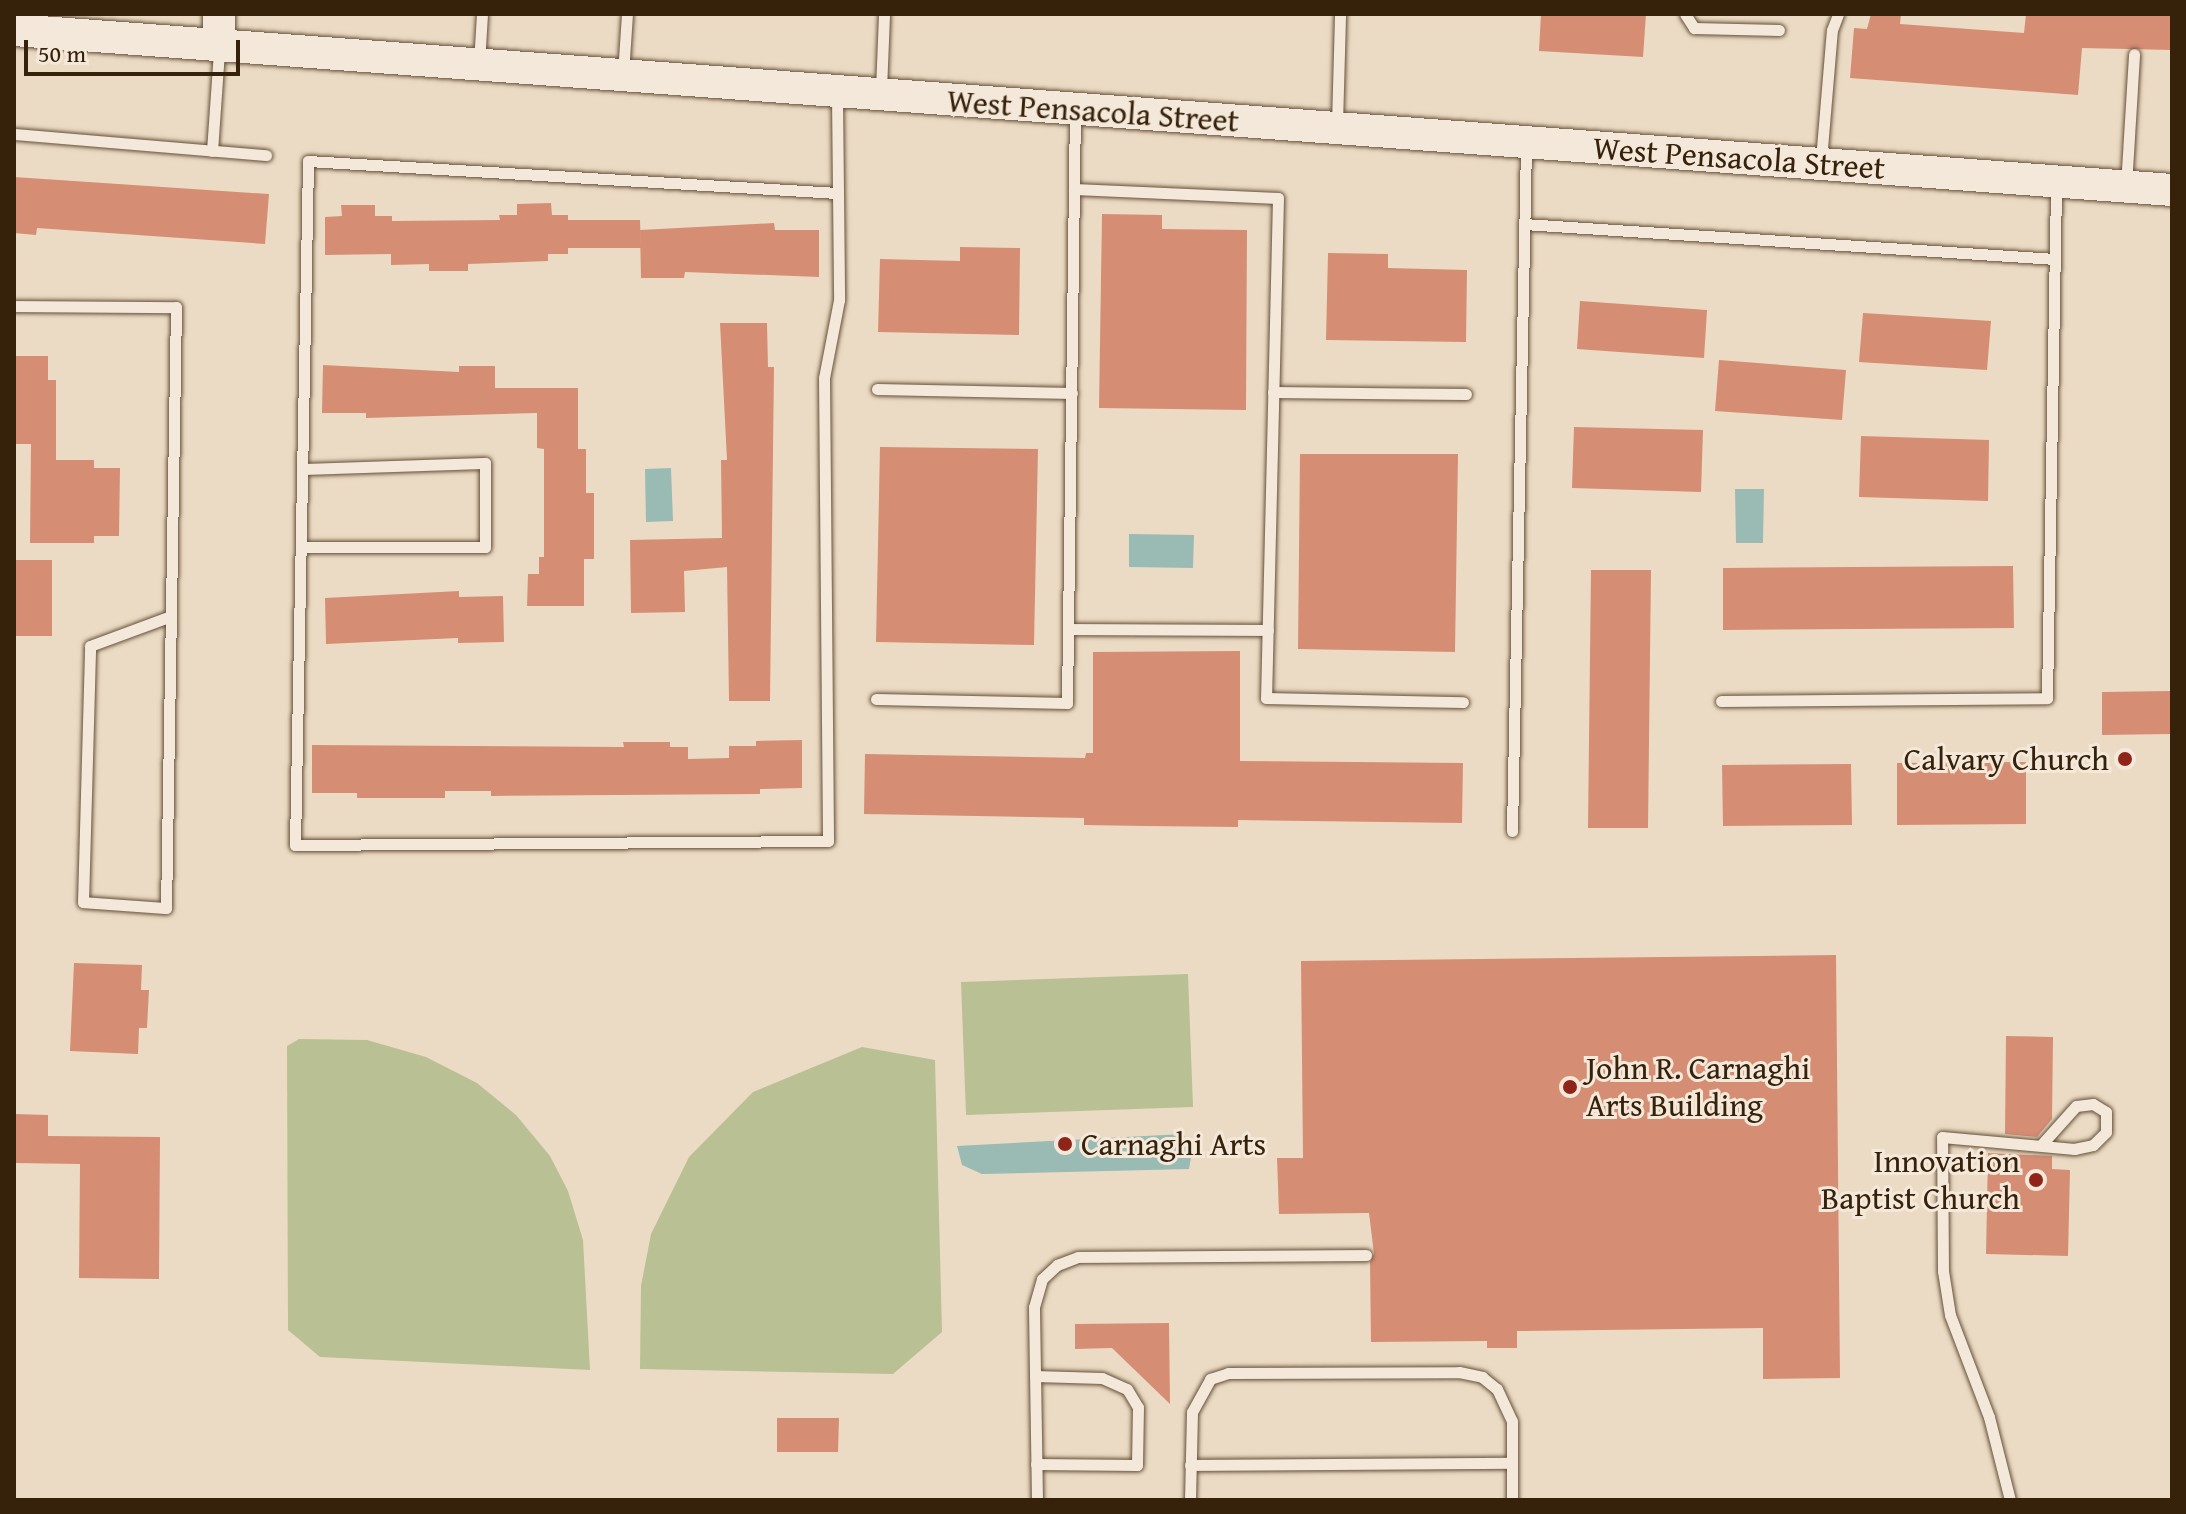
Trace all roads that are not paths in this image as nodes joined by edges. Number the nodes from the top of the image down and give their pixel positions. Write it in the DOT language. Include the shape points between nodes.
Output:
graph roads {
  1 [pos="482,14"];
  2 [pos="627,14"];
  3 [pos="884,14"];
  4 [pos="1340,14"];
  5 [pos="1685,14"];
  6 [pos="1838,14"];
  7 [pos="50,24"];
  8 [pos="14,30"];
  9 [pos="219,30"];
  10 [pos="1779,30"];
  11 [pos="2134,54"];
  12 [pos="478,64"];
  13 [pos="623,75"];
  14 [pos="837,91"];
  15 [pos="881,95"];
  16 [pos="1075,109"];
  17 [pos="1337,129"];
  18 [pos="14,134"];
  19 [pos="1526,142"];
  20 [pos="212,151"];
  21 [pos="266,155"];
  22 [pos="1820,164"];
  23 [pos="2057,181"];
  24 [pos="2126,186"];
  25 [pos="1074,189"];
  26 [pos="2172,190"];
  27 [pos="838,193"];
  28 [pos="1524,224"];
  29 [pos="2055,259"];
  30 [pos="14,306"];
  31 [pos="877,389"];
  32 [pos="1273,392"];
  33 [pos="1072,393"];
  34 [pos="1466,394"];
  35 [pos="302,469"];
  36 [pos="301,547"];
  37 [pos="171,616"];
  38 [pos="1068,629"];
  39 [pos="1268,630"];
  40 [pos="876,699"];
  41 [pos="1721,701"];
  42 [pos="1463,702"];
  43 [pos="1512,831"];
  44 [pos="2041,1145"];
  45 [pos="1366,1255"];
  46 [pos="1035,1376"];
  47 [pos="1512,1463"];
  48 [pos="1036,1464"];
  49 [pos="1190,1465"];
  50 [pos="1037,1500"];
  51 [pos="1190,1500"];
  52 [pos="1512,1500"];
  53 [pos="2010,1500"];
  1 -- 12 [label="lane"];
  2 -- 13 [label="lane"];
  3 -- 15 [label="lane"];
  4 -- 17 [label="lane"];
  5 -- 10 [label="lane" via="1694,28"];
  6 -- 22 [label="lane" via="1832,30"];
  7 -- 8 [label="main road, West Pensacola Street"];
  7 -- 9 [label="main road, West Pensacola Street"];
  9 -- 12 [label="main road, West Pensacola Street"];
  9 -- 20 [label="lane"];
  11 -- 24 [label="lane"];
  12 -- 13 [label="main road, West Pensacola Street"];
  13 -- 14 [label="main road, West Pensacola Street"];
  14 -- 15 [label="main road, West Pensacola Street"];
  14 -- 27 [label="lane"];
  15 -- 16 [label="main road, West Pensacola Street"];
  16 -- 17 [label="main road, West Pensacola Street"];
  16 -- 25 [label="lane"];
  17 -- 19 [label="main road, West Pensacola Street"];
  18 -- 20 [label="lane"];
  19 -- 22 [label="main road, West Pensacola Street"];
  19 -- 28 [label="lane"];
  20 -- 21 [label="lane"];
  22 -- 23 [label="main road, West Pensacola Street"];
  23 -- 24 [label="main road, West Pensacola Street"];
  23 -- 29 [label="lane"];
  24 -- 26 [label="main road, West Pensacola Street"];
  25 -- 32 [label="lane" via="1278,198"];
  25 -- 33 [label="lane"];
  27 -- 35 [label="lane" via="308,161"];
  27 -- 36 [label="lane" via="839,300 824,378 828,841 295,845"];
  28 -- 29 [label="lane"];
  28 -- 43 [label="lane"];
  29 -- 41 [label="lane" via="2047,698"];
  30 -- 37 [label="lane" via="176,307"];
  31 -- 33 [label="lane"];
  32 -- 34 [label="lane"];
  32 -- 39 [label="lane"];
  33 -- 38 [label="lane"];
  35 -- 36 [label="lane"];
  35 -- 36 [label="lane" via="485,463 485,547"];
  37 -- 37 [label="lane" via="90,646 83,902 166,908"];
  38 -- 39 [label="lane"];
  38 -- 40 [label="lane" via="1067,703"];
  39 -- 42 [label="lane" via="1266,698"];
  44 -- 44 [label="lane" via="2093,1145 2106,1132 2106,1112 2093,1104 2076,1106"];
  44 -- 53 [label="lane" via="1942,1137 1943,1271 1950,1315 1989,1417"];
  45 -- 46 [label="lane" via="1078,1257 1057,1265 1042,1279 1034,1307"];
  46 -- 48 [label="lane"];
  46 -- 48 [label="lane" via="1102,1378 1127,1389 1138,1407 1137,1465"];
  47 -- 49 [label="lane"];
  47 -- 49 [label="lane" via="1512,1421 1497,1389 1482,1377 1443,1372 1228,1373 1210,1379 1192,1412"];
  47 -- 52 [label="lane"];
  48 -- 50 [label="lane"];
  49 -- 51 [label="lane"];
}
